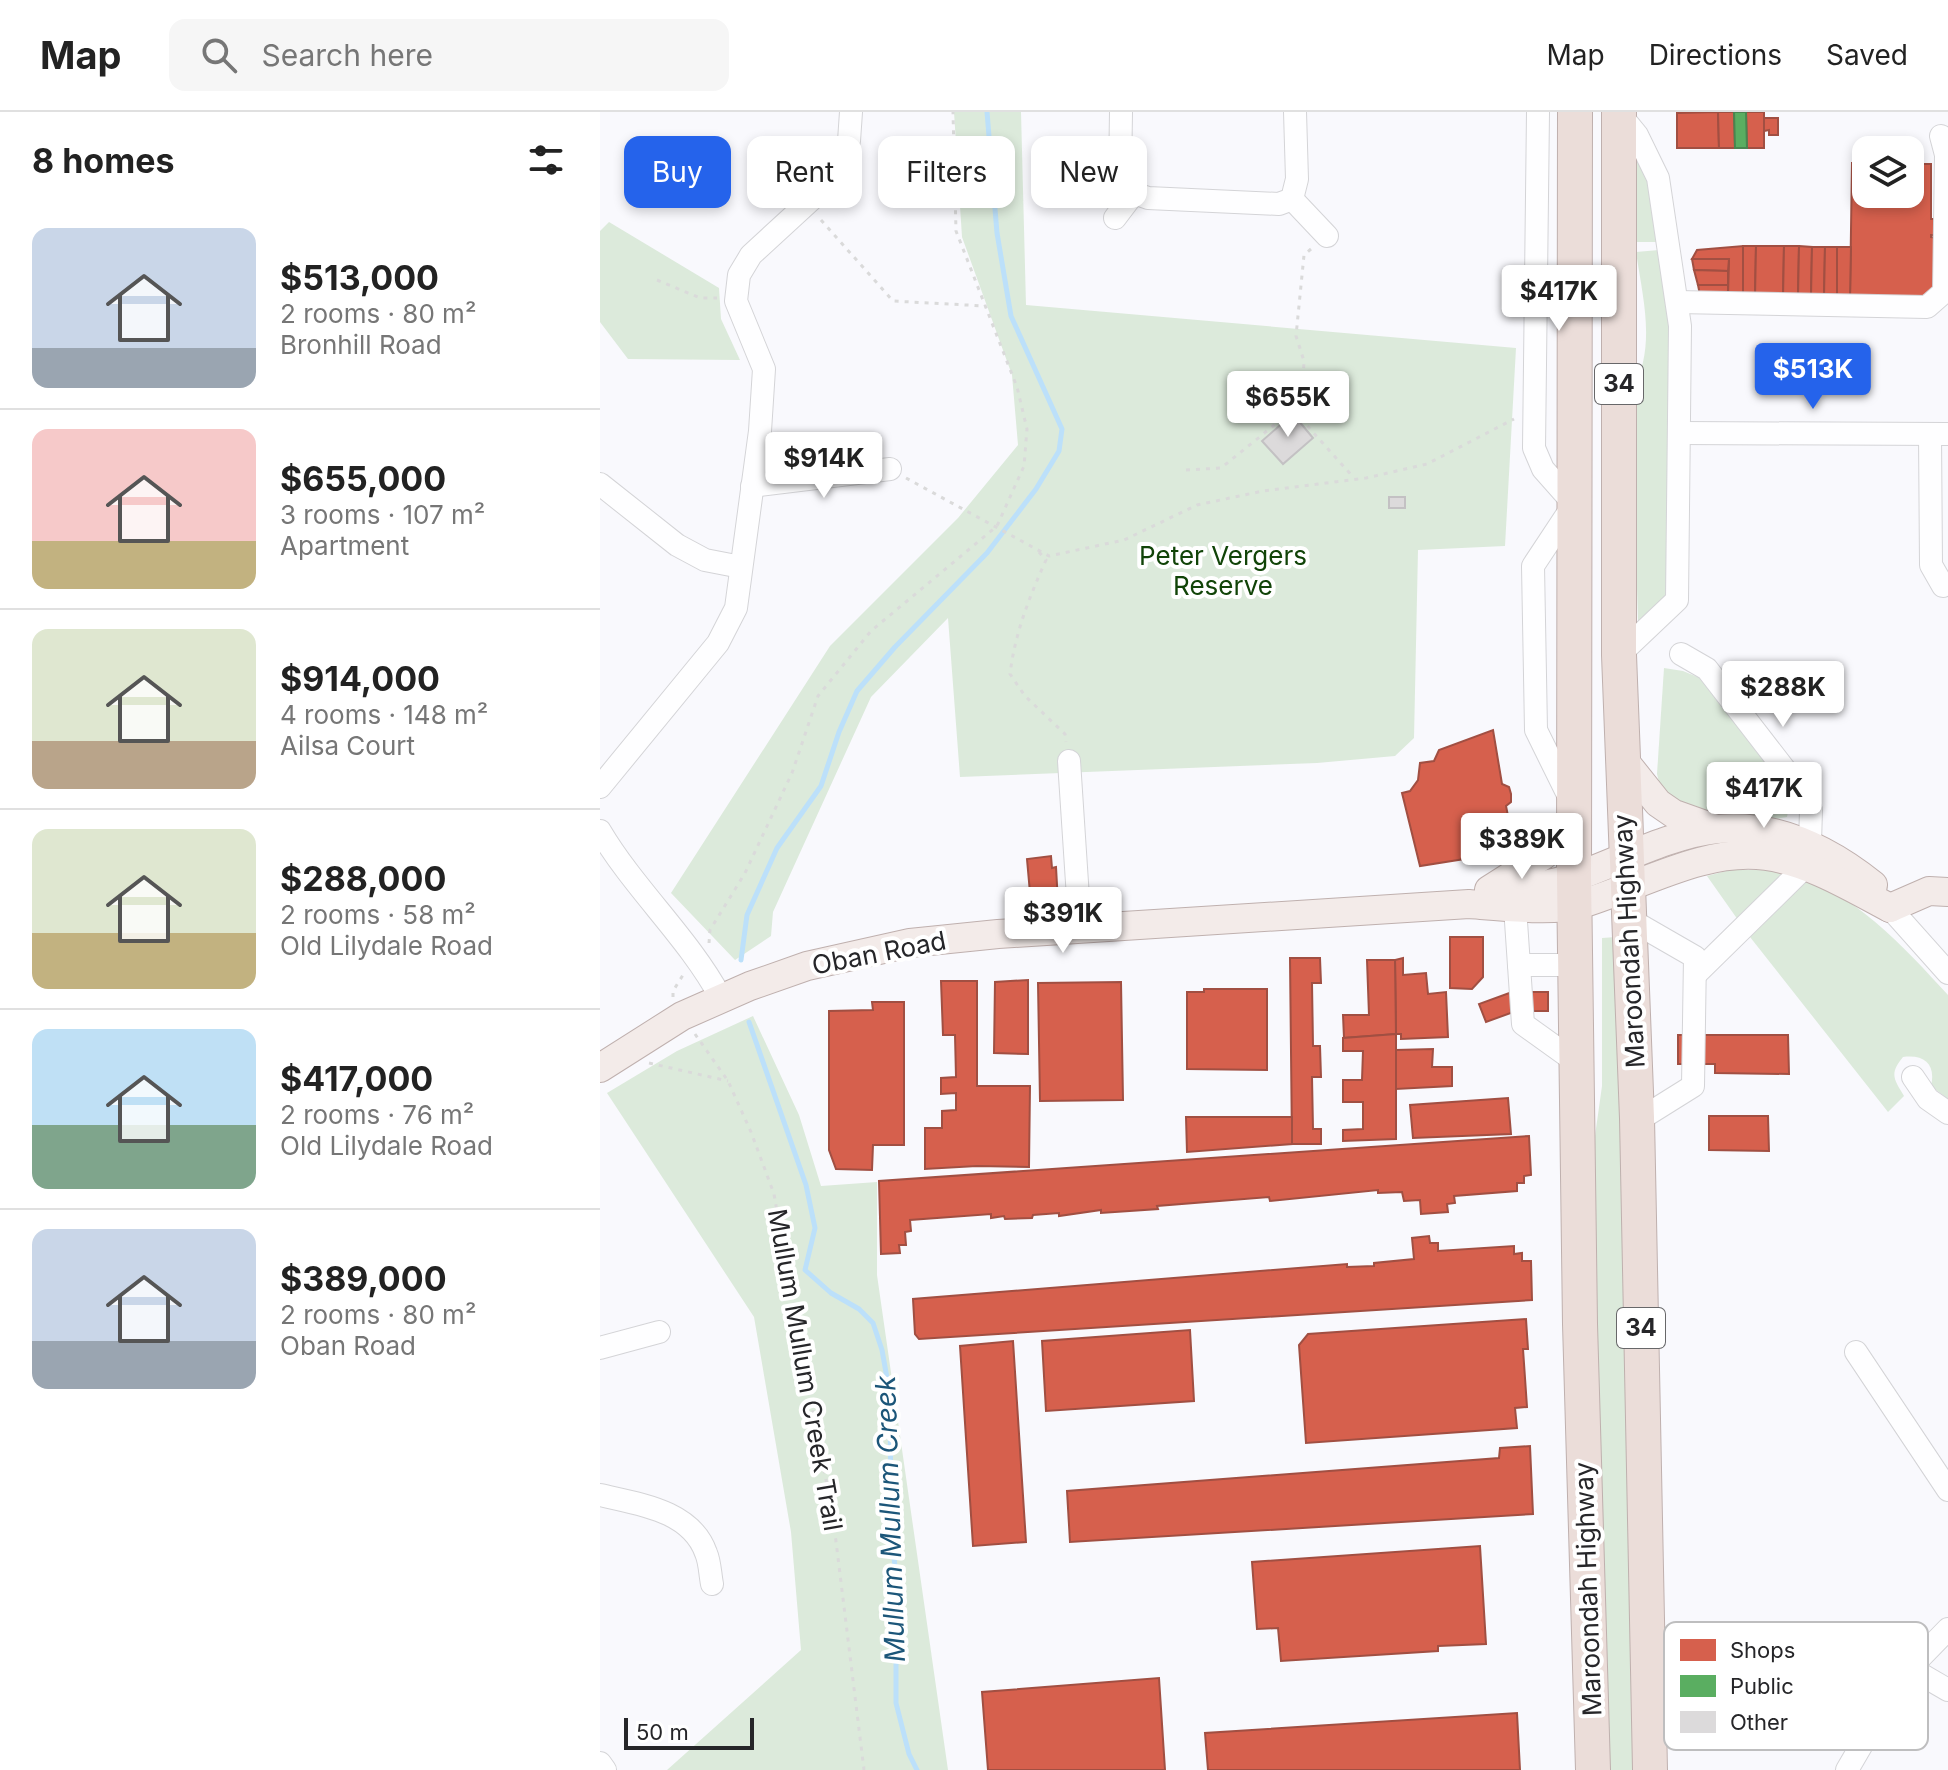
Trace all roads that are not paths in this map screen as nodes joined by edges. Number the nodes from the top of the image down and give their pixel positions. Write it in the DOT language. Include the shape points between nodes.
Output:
graph roads {
  1 [pos="851,112"];
  2 [pos="1121,112"];
  3 [pos="1295,112"];
  4 [pos="1538,112"];
  5 [pos="1575,112"];
  6 [pos="1619,112"];
  7 [pos="1121,136"];
  8 [pos="1941,136"];
  9 [pos="1538,165"];
  10 [pos="1574,167"];
  11 [pos="1147,198"];
  12 [pos="1292,199"];
  13 [pos="1123,208"];
  14 [pos="1115,218"];
  15 [pos="1327,236"];
  16 [pos="1677,302"];
  17 [pos="1679,433"];
  18 [pos="1939,434"];
  19 [pos="890,469"];
  20 [pos="600,484"];
  21 [pos="752,486"];
  22 [pos="1574,504"];
  23 [pos="741,567"];
  24 [pos="1943,586"];
  25 [pos="1681,654"];
  26 [pos="1619,655"];
  27 [pos="1622,758"];
  28 [pos="1069,761"];
  29 [pos="600,787"];
  30 [pos="1574,817"];
  31 [pos="1716,829"];
  32 [pos="600,831"];
  33 [pos="1808,855"];
  34 [pos="1628,888"];
  35 [pos="1574,892"];
  36 [pos="1948,892"];
  37 [pos="1469,904"];
  38 [pos="1515,907"];
  39 [pos="1890,908"];
  40 [pos="1080,928"];
  41 [pos="1519,965"];
  42 [pos="1575,965"];
  43 [pos="1948,973"];
  44 [pos="1695,975"];
  45 [pos="721,998"];
  46 [pos="609,1062"];
  47 [pos="1576,1062"];
  48 [pos="1913,1077"];
  49 [pos="1948,1113"];
  50 [pos="1637,1121"];
  51 [pos="659,1332"];
  52 [pos="600,1348"];
  53 [pos="1856,1352"];
  54 [pos="1948,1490"];
  55 [pos="600,1495"];
  56 [pos="712,1584"];
  57 [pos="1948,1629"];
  58 [pos="1928,1650"];
  59 [pos="1928,1678"];
  60 [pos="1948,1690"];
  61 [pos="1859,1750"];
  62 [pos="600,1763"];
  63 [pos="605,1770"];
  64 [pos="1593,1770"];
  65 [pos="1650,1770"];
  66 [pos="1847,1770"];
  1 -- 21 [label="street" via="849,141 824,188 751,255 739,275 736,301 764,369"];
  2 -- 7 [label="street"];
  3 -- 12 [label="street" via="1297,179"];
  4 -- 9 [label="street"];
  5 -- 10 [label="highway, Maroondah Highway / 34"];
  6 -- 16 [label="street" via="1658,178"];
  6 -- 26 [label="highway, Maroondah Highway / 34"];
  8 -- 16 [label="street" via="1946,155 1944,292 1927,307"];
  9 -- 10 [label="street"];
  9 -- 22 [label="street" via="1534,448 1543,469"];
  10 -- 22 [label="highway, Maroondah Highway / 34"];
  11 -- 12 [label="street" via="1279,204"];
  12 -- 15 [label="street"];
  13 -- 14 [label="street"];
  16 -- 17 [label="street"];
  17 -- 18 [label="street"];
  17 -- 26 [label="street" via="1677,600"];
  18 -- 24 [label="street" via="1931,565"];
  19 -- 21 [label="street"];
  20 -- 23 [label="street" via="677,545 705,560"];
  21 -- 23 [label="street"];
  22 -- 30 [label="highway, Maroondah Highway / 34"];
  23 -- 29 [label="street" via="736,608 718,643"];
  25 -- 33 [label="street" via="1707,669 1799,788 1811,810"];
  26 -- 27 [label="highway, Maroondah Highway / 34"];
  27 -- 31 [label="main road" via="1658,803"];
  27 -- 34 [label="highway, Maroondah Highway / 34"];
  28 -- 40 [label="street"];
  30 -- 35 [label="highway, Maroondah Highway / 34"];
  30 -- 37 [label="main road" via="1544,855"];
  31 -- 33 [label="main road" via="1746,829"];
  31 -- 34 [label="main road" via="1689,835"];
  32 -- 45 [label="street"];
  33 -- 34 [label="main road" via="1720,858"];
  33 -- 39 [label="main road"];
  33 -- 44 [label="street"];
  34 -- 35 [label="main road, Oban Road"];
  34 -- 44 [label="street" via="1695,957"];
  34 -- 50 [label="highway, Maroondah Highway / 34"];
  35 -- 37 [label="main road, Oban Road"];
  35 -- 38 [label="main road, Oban Road"];
  35 -- 42 [label="highway, Maroondah Highway / 34"];
  36 -- 39 [label="main road" via="1920,894"];
  37 -- 38 [label="main road, Oban Road"];
  37 -- 40 [label="main road, Oban Road"];
  38 -- 41 [label="street"];
  39 -- 43 [label="street"];
  40 -- 45 [label="main road, Oban Road" via="910,943 807,966"];
  41 -- 42 [label="street"];
  41 -- 47 [label="street" via="1523,1024"];
  42 -- 47 [label="highway, Maroondah Highway / 34"];
  44 -- 50 [label="street" via="1693,1086"];
  45 -- 46 [label="main road, Oban Road"];
  47 -- 64 [label="highway, Maroondah Highway / 34"];
  48 -- 49 [label="street" via="1928,1099"];
  50 -- 65 [label="highway, Maroondah Highway / 34"];
  51 -- 52 [label="street"];
  53 -- 54 [label="street"];
  55 -- 56 [label="street" via="651,1507 691,1527 707,1554"];
  57 -- 58 [label="street"];
  59 -- 60 [label="street"];
  61 -- 66 [label="street"];
  62 -- 63 [label="street"];
}
